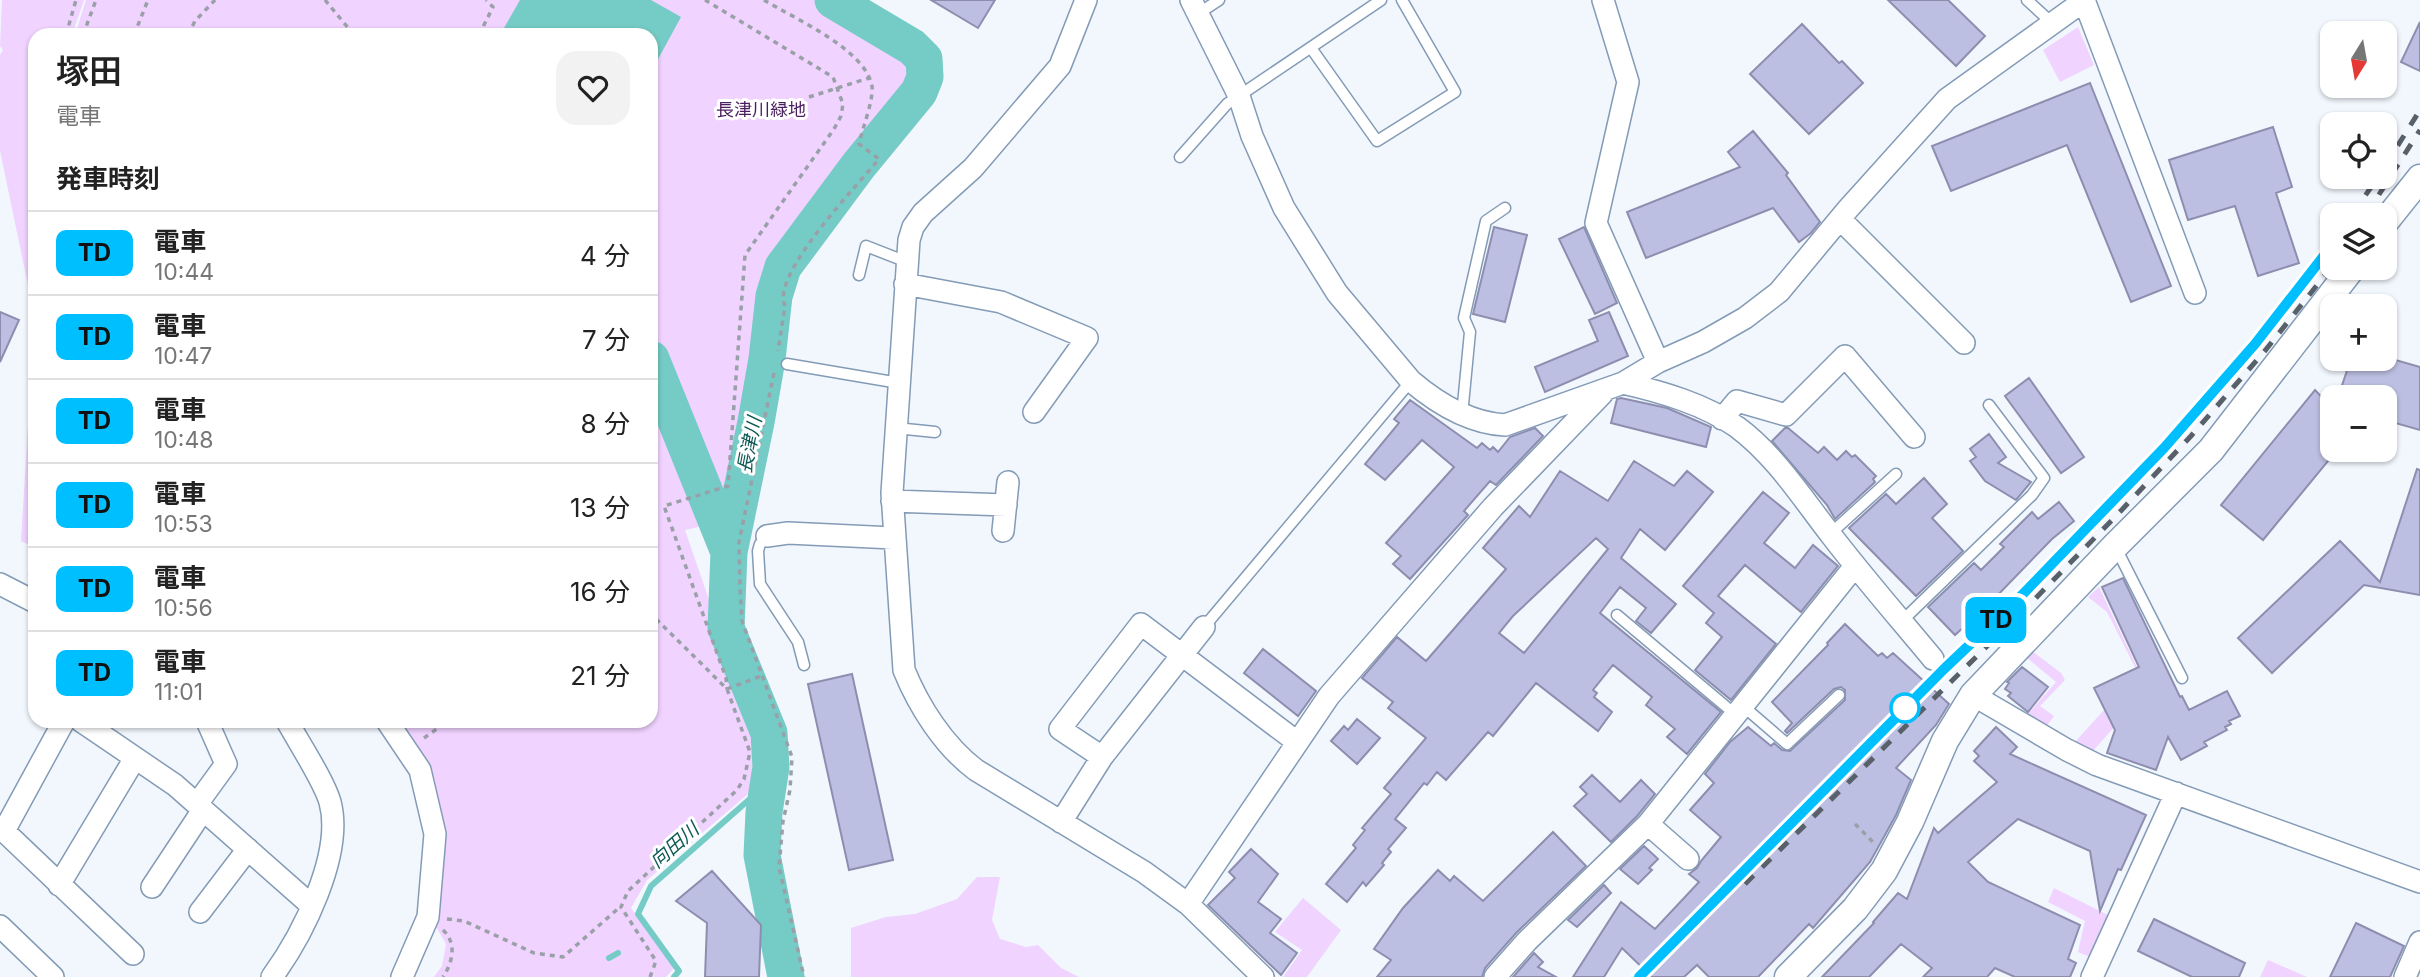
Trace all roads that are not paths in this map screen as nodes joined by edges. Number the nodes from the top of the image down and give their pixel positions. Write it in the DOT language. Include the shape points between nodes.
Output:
graph roads {
  1 [pos="1086,0"];
  2 [pos="1219,0"];
  3 [pos="1381,0"];
  4 [pos="1402,0"];
  5 [pos="1603,0"];
  6 [pos="2027,0"];
  7 [pos="2084,0"];
  8 [pos="1195,7"];
  9 [pos="2052,23"];
  10 [pos="1311,48"];
  11 [pos="1239,96"];
  12 [pos="1180,157"];
  13 [pos="2420,178"];
  14 [pos="2397,207"];
  15 [pos="1505,208"];
  16 [pos="1840,219"];
  17 [pos="907,262"];
  18 [pos="859,275"];
  19 [pos="2343,280"];
  20 [pos="905,284"];
  21 [pos="2195,293"];
  22 [pos="1964,343"];
  23 [pos="782,361"];
  24 [pos="1658,362"];
  25 [pos="1411,381"];
  26 [pos="898,383"];
  27 [pos="1614,386"];
  28 [pos="1989,405"];
  29 [pos="1034,412"];
  30 [pos="1462,416"];
  31 [pos="1722,419"];
  32 [pos="896,428"];
  33 [pos="935,432"];
  34 [pos="1914,437"];
  35 [pos="1896,474"];
  36 [pos="1008,482"];
  37 [pos="892,501"];
  38 [pos="1006,505"];
  39 [pos="1003,531"];
  40 [pos="1830,534"];
  41 [pos="767,536"];
  42 [pos="893,538"];
  43 [pos="2115,546"];
  44 [pos="1855,566"];
  45 [pos="0,584"];
  46 [pos="28,598"];
  47 [pos="1617,615"];
  48 [pos="1902,621"];
  49 [pos="1204,627"];
  50 [pos="1181,654"];
  51 [pos="1933,659"];
  52 [pos="804,665"];
  53 [pos="2182,678"];
  54 [pos="1839,695"];
  55 [pos="1973,695"];
  56 [pos="1739,710"];
  57 [pos="60,728"];
  58 [pos="91,728"];
  59 [pos="210,728"];
  60 [pos="291,728"];
  61 [pos="392,728"];
  62 [pos="1297,742"];
  63 [pos="1102,757"];
  64 [pos="135,758"];
  65 [pos="2176,793"];
  66 [pos="200,807"];
  67 [pos="1061,822"];
  68 [pos="1648,824"];
  69 [pos="248,849"];
  70 [pos="1688,859"];
  71 [pos="2420,882"];
  72 [pos="60,885"];
  73 [pos="152,887"];
  74 [pos="1188,904"];
  75 [pos="312,906"];
  76 [pos="200,912"];
  77 [pos="0,926"];
  78 [pos="2420,942"];
  79 [pos="132,954"];
  80 [pos="53,977"];
  81 [pos="272,977"];
  82 [pos="402,977"];
  83 [pos="1263,977"];
  84 [pos="1496,977"];
  85 [pos="1788,977"];
  86 [pos="2092,977"];
  87 [pos="2405,977"];
  1 -- 17 [label="street" via="1060,66 973,168 923,214 913,227"];
  2 -- 8 [label="lane"];
  3 -- 10 [label="lane"];
  4 -- 10 [label="lane" via="1455,92 1377,141"];
  5 -- 24 [label="street" via="1628,82 1596,223"];
  6 -- 9 [label="lane"];
  7 -- 9 [label="street"];
  7 -- 21 [label="street"];
  8 -- 11 [label="street"];
  9 -- 16 [label="street" via="1947,99"];
  10 -- 11 [label="lane"];
  11 -- 12 [label="lane"];
  11 -- 25 [label="street" via="1284,208 1337,293"];
  13 -- 14 [label="street"];
  15 -- 30 [label="lane" via="1486,221 1464,318 1470,332"];
  16 -- 22 [label="street"];
  16 -- 24 [label="street" via="1779,292 1723,331"];
  17 -- 18 [label="lane" via="866,246"];
  17 -- 20 [label="street"];
  19 -- 43 [label="street" via="2211,450"];
  20 -- 26 [label="street"];
  20 -- 29 [label="street" via="1001,302 1087,338"];
  23 -- 26 [label="lane"];
  24 -- 27 [label="street"];
  25 -- 30 [label="street"];
  25 -- 49 [label="lane"];
  26 -- 32 [label="street"];
  27 -- 30 [label="street" via="1505,425"];
  27 -- 31 [label="street" via="1660,392"];
  27 -- 62 [label="street" via="1493,507 1329,696"];
  28 -- 48 [label="lane" via="2044,478"];
  31 -- 34 [label="street" via="1737,401 1786,415 1845,356"];
  31 -- 40 [label="street" via="1737,427 1779,468"];
  32 -- 33 [label="lane"];
  32 -- 37 [label="street"];
  35 -- 40 [label="lane"];
  36 -- 38 [label="street"];
  37 -- 38 [label="street"];
  37 -- 42 [label="street"];
  38 -- 39 [label="street"];
  40 -- 44 [label="street"];
  41 -- 42 [label="street"];
  41 -- 52 [label="lane" via="758,551 760,584 794,635"];
  42 -- 67 [label="street" via="904,670 911,687 957,755"];
  43 -- 53 [label="lane"];
  43 -- 55 [label="street"];
  44 -- 48 [label="street"];
  44 -- 56 [label="street"];
  45 -- 46 [label="street"];
  47 -- 56 [label="lane"];
  48 -- 51 [label="street"];
  49 -- 50 [label="street"];
  50 -- 62 [label="street"];
  50 -- 63 [label="street"];
  50 -- 63 [label="street" via="1141,624 1060,729"];
  54 -- 56 [label="lane" via="1787,744"];
  55 -- 65 [label="street" via="2097,765"];
  55 -- 85 [label="street" via="1944,741 1884,870 1855,909"];
  56 -- 68 [label="street"];
  57 -- 72 [label="street" via="4,831"];
  58 -- 64 [label="street"];
  59 -- 66 [label="street" via="226,765"];
  60 -- 75 [label="street" via="329,799 334,822 332,845"];
  61 -- 82 [label="street" via="420,770 435,834 428,917"];
  62 -- 74 [label="street"];
  63 -- 67 [label="street"];
  64 -- 66 [label="street"];
  64 -- 72 [label="street"];
  65 -- 71 [label="street"];
  65 -- 86 [label="street"];
  66 -- 69 [label="street"];
  66 -- 73 [label="street"];
  67 -- 74 [label="street"];
  68 -- 70 [label="street"];
  68 -- 84 [label="street"];
  69 -- 75 [label="street"];
  69 -- 76 [label="street"];
  72 -- 79 [label="street"];
  74 -- 83 [label="street"];
  75 -- 81 [label="street"];
  77 -- 80 [label="street"];
  78 -- 87 [label="street"];
}
